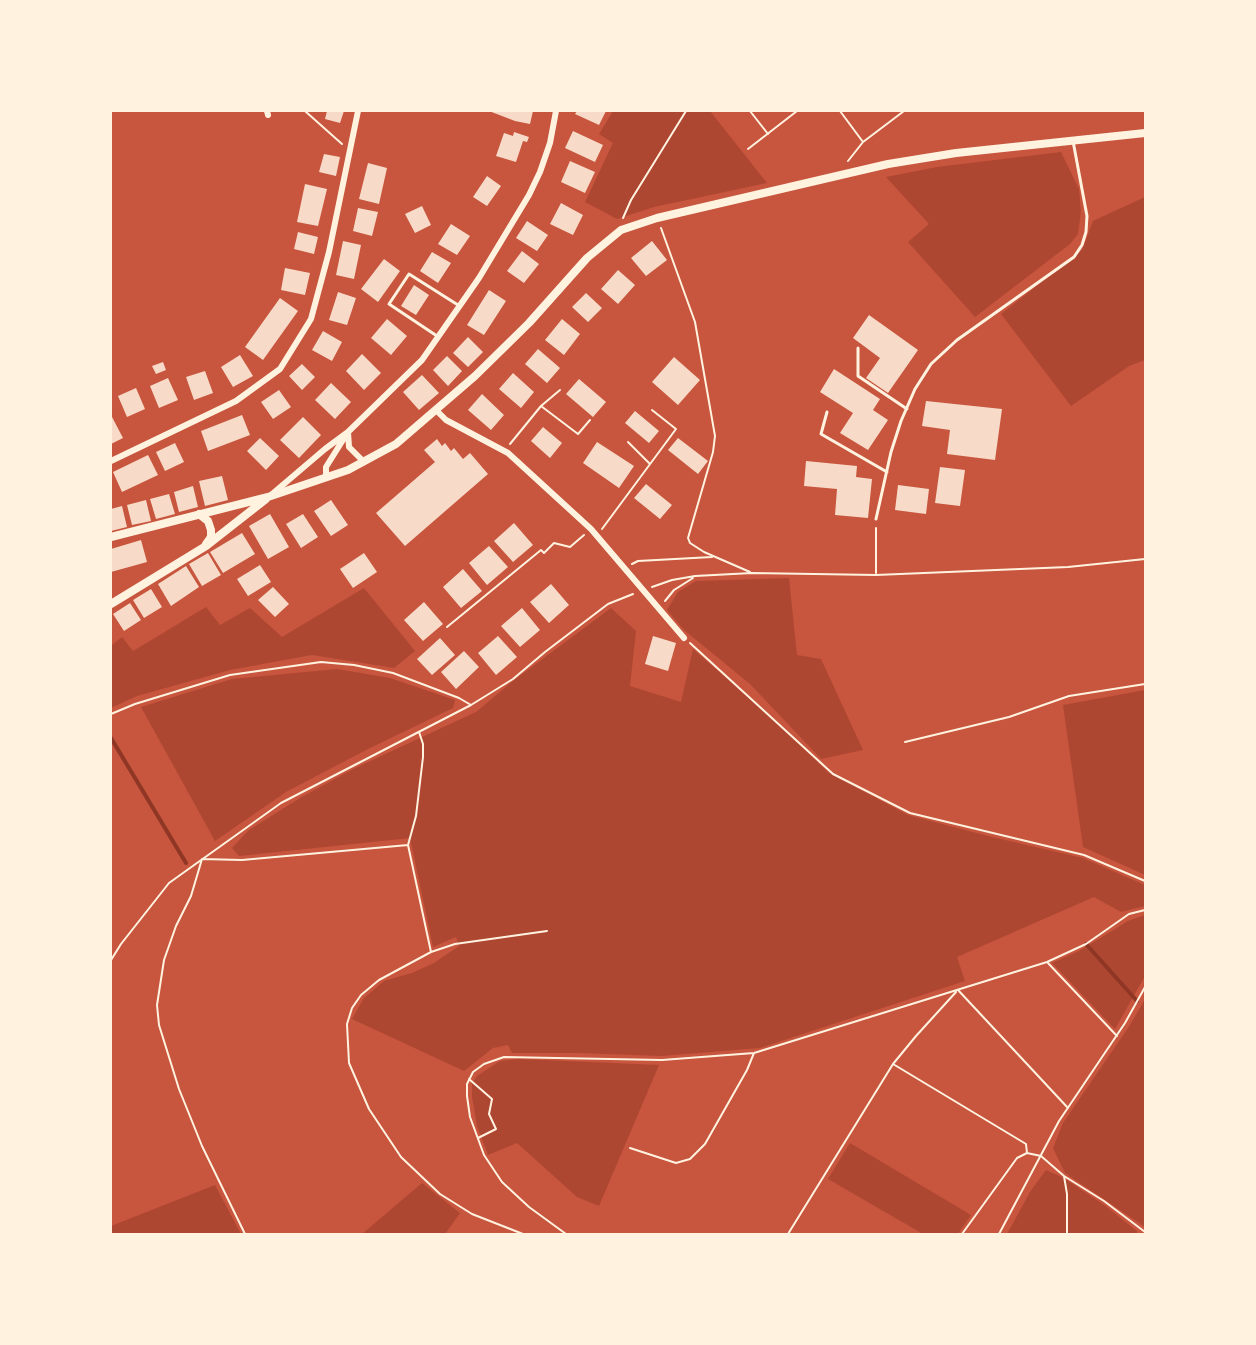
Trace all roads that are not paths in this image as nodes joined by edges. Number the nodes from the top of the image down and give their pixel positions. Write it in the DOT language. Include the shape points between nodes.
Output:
graph roads {
  1 [pos="358,111"];
  2 [pos="556,111"];
  3 [pos="1145,133"];
  4 [pos="1073,140"];
  5 [pos="460,306"];
  6 [pos="438,337"];
  7 [pos="858,348"];
  8 [pos="907,409"];
  9 [pos="437,411"];
  10 [pos="827,412"];
  11 [pos="348,432"];
  12 [pos="111,461"];
  13 [pos="364,462"];
  14 [pos="887,472"];
  15 [pos="326,478"];
  16 [pos="268,497"];
  17 [pos="199,514"];
  18 [pos="876,519"];
  19 [pos="111,537"];
  20 [pos="206,546"];
  21 [pos="111,604"];
  22 [pos="684,638"];
  1 -- 12 [label="street" via="311,319 280,369 236,401"];
  2 -- 5 [label="street" via="540,172"];
  3 -- 4 [label="street"];
  4 -- 8 [label="lane" via="1087,216 1082,245 1074,257 957,340 931,364"];
  4 -- 9 [label="street" via="926,157 657,218 621,230 587,258 529,322"];
  5 -- 6 [label="street"];
  5 -- 6 [label="lane" via="409,274 389,304"];
  6 -- 11 [label="street" via="422,360"];
  7 -- 8 [label="lane" via="858,376"];
  8 -- 14 [label="lane"];
  9 -- 13 [label="street" via="396,444"];
  9 -- 22 [label="street" via="446,420 504,451 591,529"];
  10 -- 14 [label="lane" via="821,434"];
  11 -- 13 [label="street" via="349,447"];
  11 -- 15 [label="street" via="326,467"];
  11 -- 16 [label="street"];
  13 -- 15 [label="street"];
  14 -- 18 [label="lane"];
  15 -- 16 [label="street"];
  16 -- 17 [label="street"];
  16 -- 20 [label="street"];
  17 -- 19 [label="street"];
  17 -- 20 [label="street" via="211,530"];
  20 -- 21 [label="street"];
}
